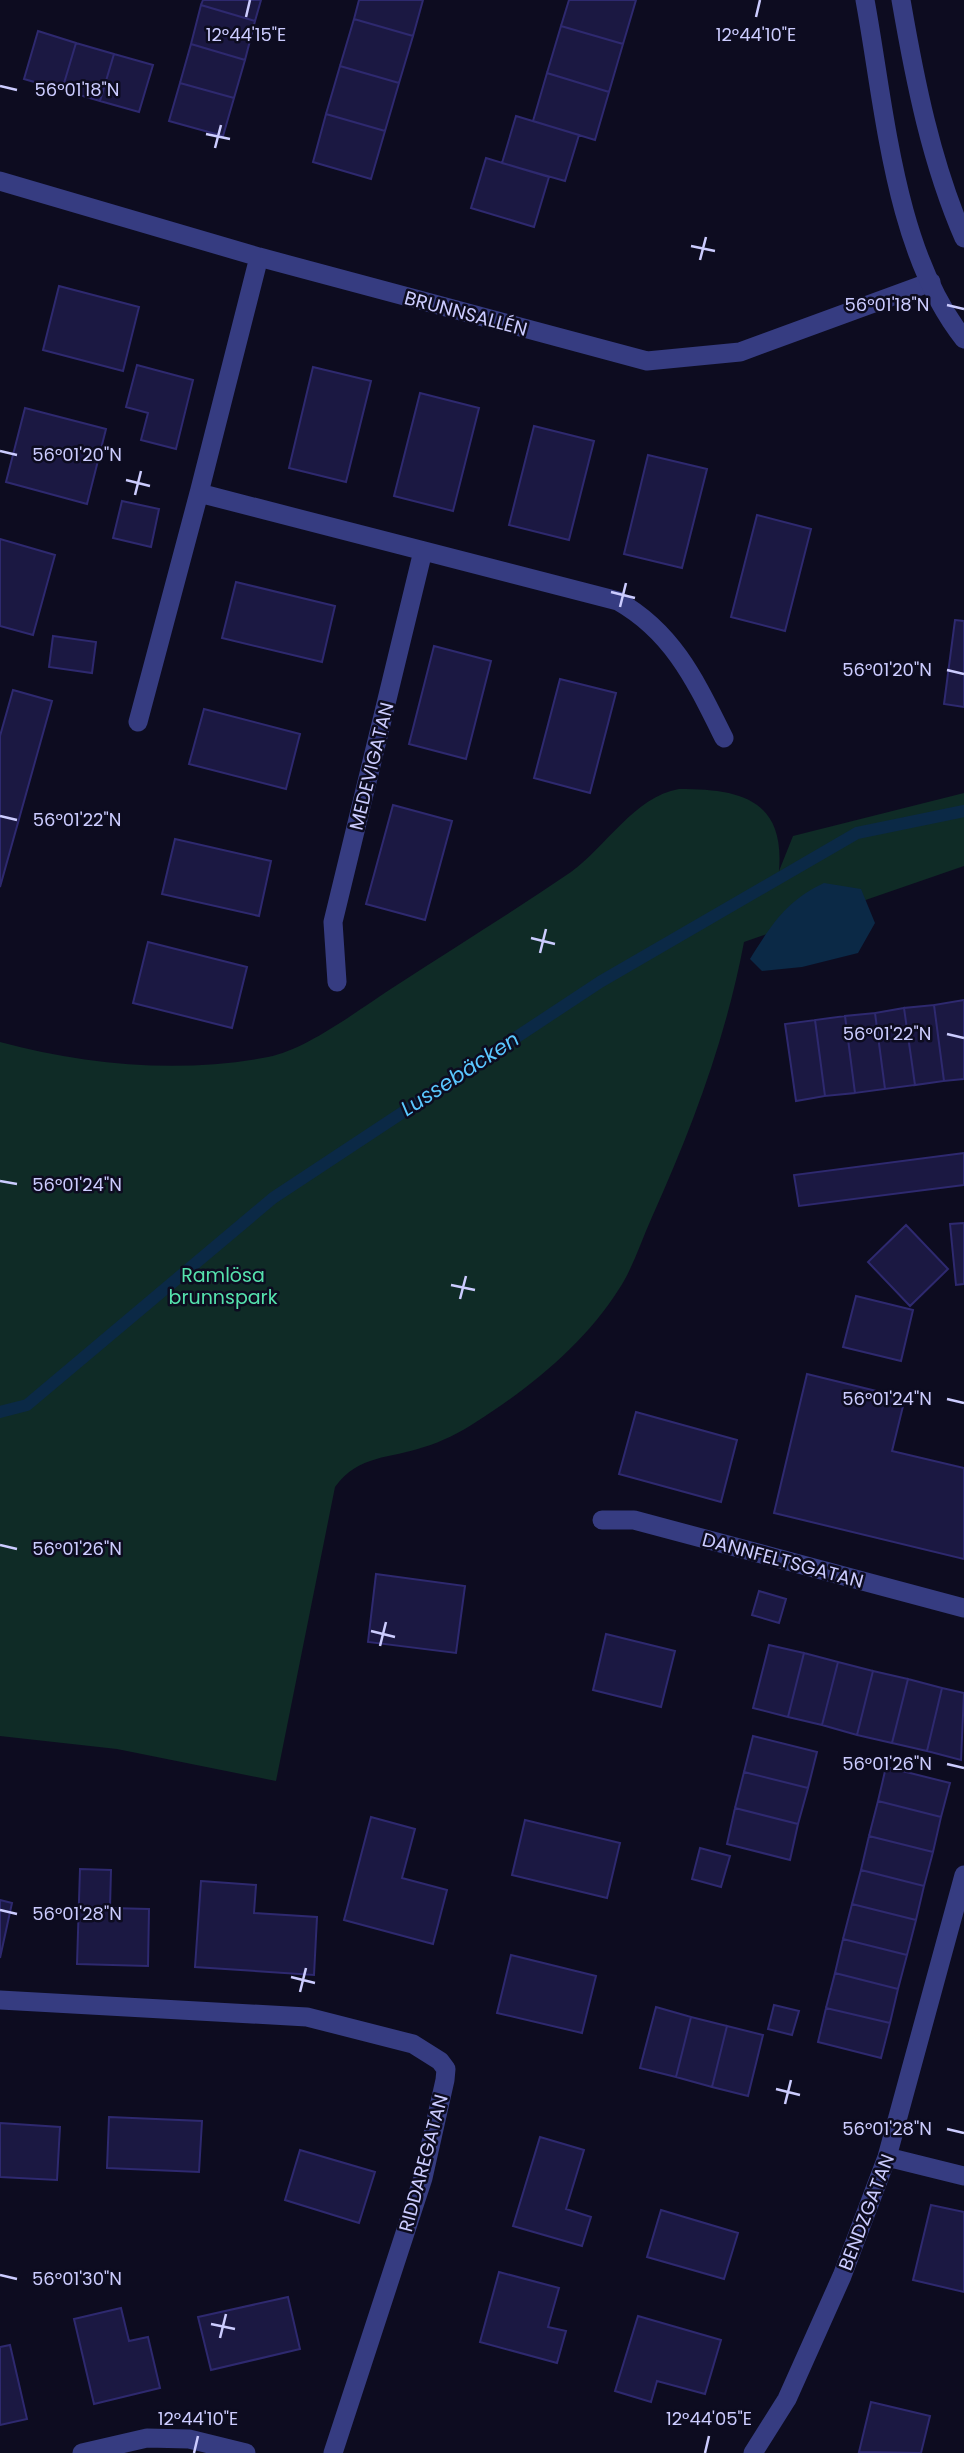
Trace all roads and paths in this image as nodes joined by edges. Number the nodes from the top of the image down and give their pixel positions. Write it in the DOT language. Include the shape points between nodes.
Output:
graph roads {
  1 [pos="865,0"];
  2 [pos="901,0"];
  3 [pos="0,181"];
  4 [pos="964,238"];
  5 [pos="259,257"];
  6 [pos="931,282"];
  7 [pos="964,339"];
  8 [pos="199,493"];
  9 [pos="423,551"];
  10 [pos="138,722"];
  11 [pos="724,738"];
  12 [pos="337,982"];
  13 [pos="602,1520"];
  14 [pos="964,1608"];
  15 [pos="964,1875"];
  16 [pos="0,2000"];
  17 [pos="887,2157"];
  18 [pos="964,2176"];
  19 [pos="82,2453"];
  20 [pos="246,2453"];
  21 [pos="333,2453"];
  22 [pos="753,2453"];
  1 -- 6 [label="street" via="895,168 913,237"];
  2 -- 4 [label="street" via="927,130"];
  3 -- 5 [label="street, BRUNNSALLÉN"];
  5 -- 6 [label="street, BRUNNSALLÉN" via="647,361 740,352"];
  5 -- 8 [label="street"];
  6 -- 7 [label="street"];
  8 -- 9 [label="street"];
  8 -- 10 [label="street"];
  9 -- 11 [label="street" via="618,601 643,616 662,633 693,678"];
  9 -- 12 [label="street, MEDEVIGATAN" via="333,922"];
  13 -- 14 [label="street, DANNFELTSGATAN" via="634,1520"];
  15 -- 17 [label="street, BENDZGATAN"];
  16 -- 21 [label="street, RIDDAREGATAN" via="307,2017 413,2045 446,2068 423,2178"];
  17 -- 18 [label="street"];
  17 -- 22 [label="street, BENDZGATAN" via="842,2276 787,2399"];
  19 -- 20 [label="street" via="147,2438 189,2439"];
}
